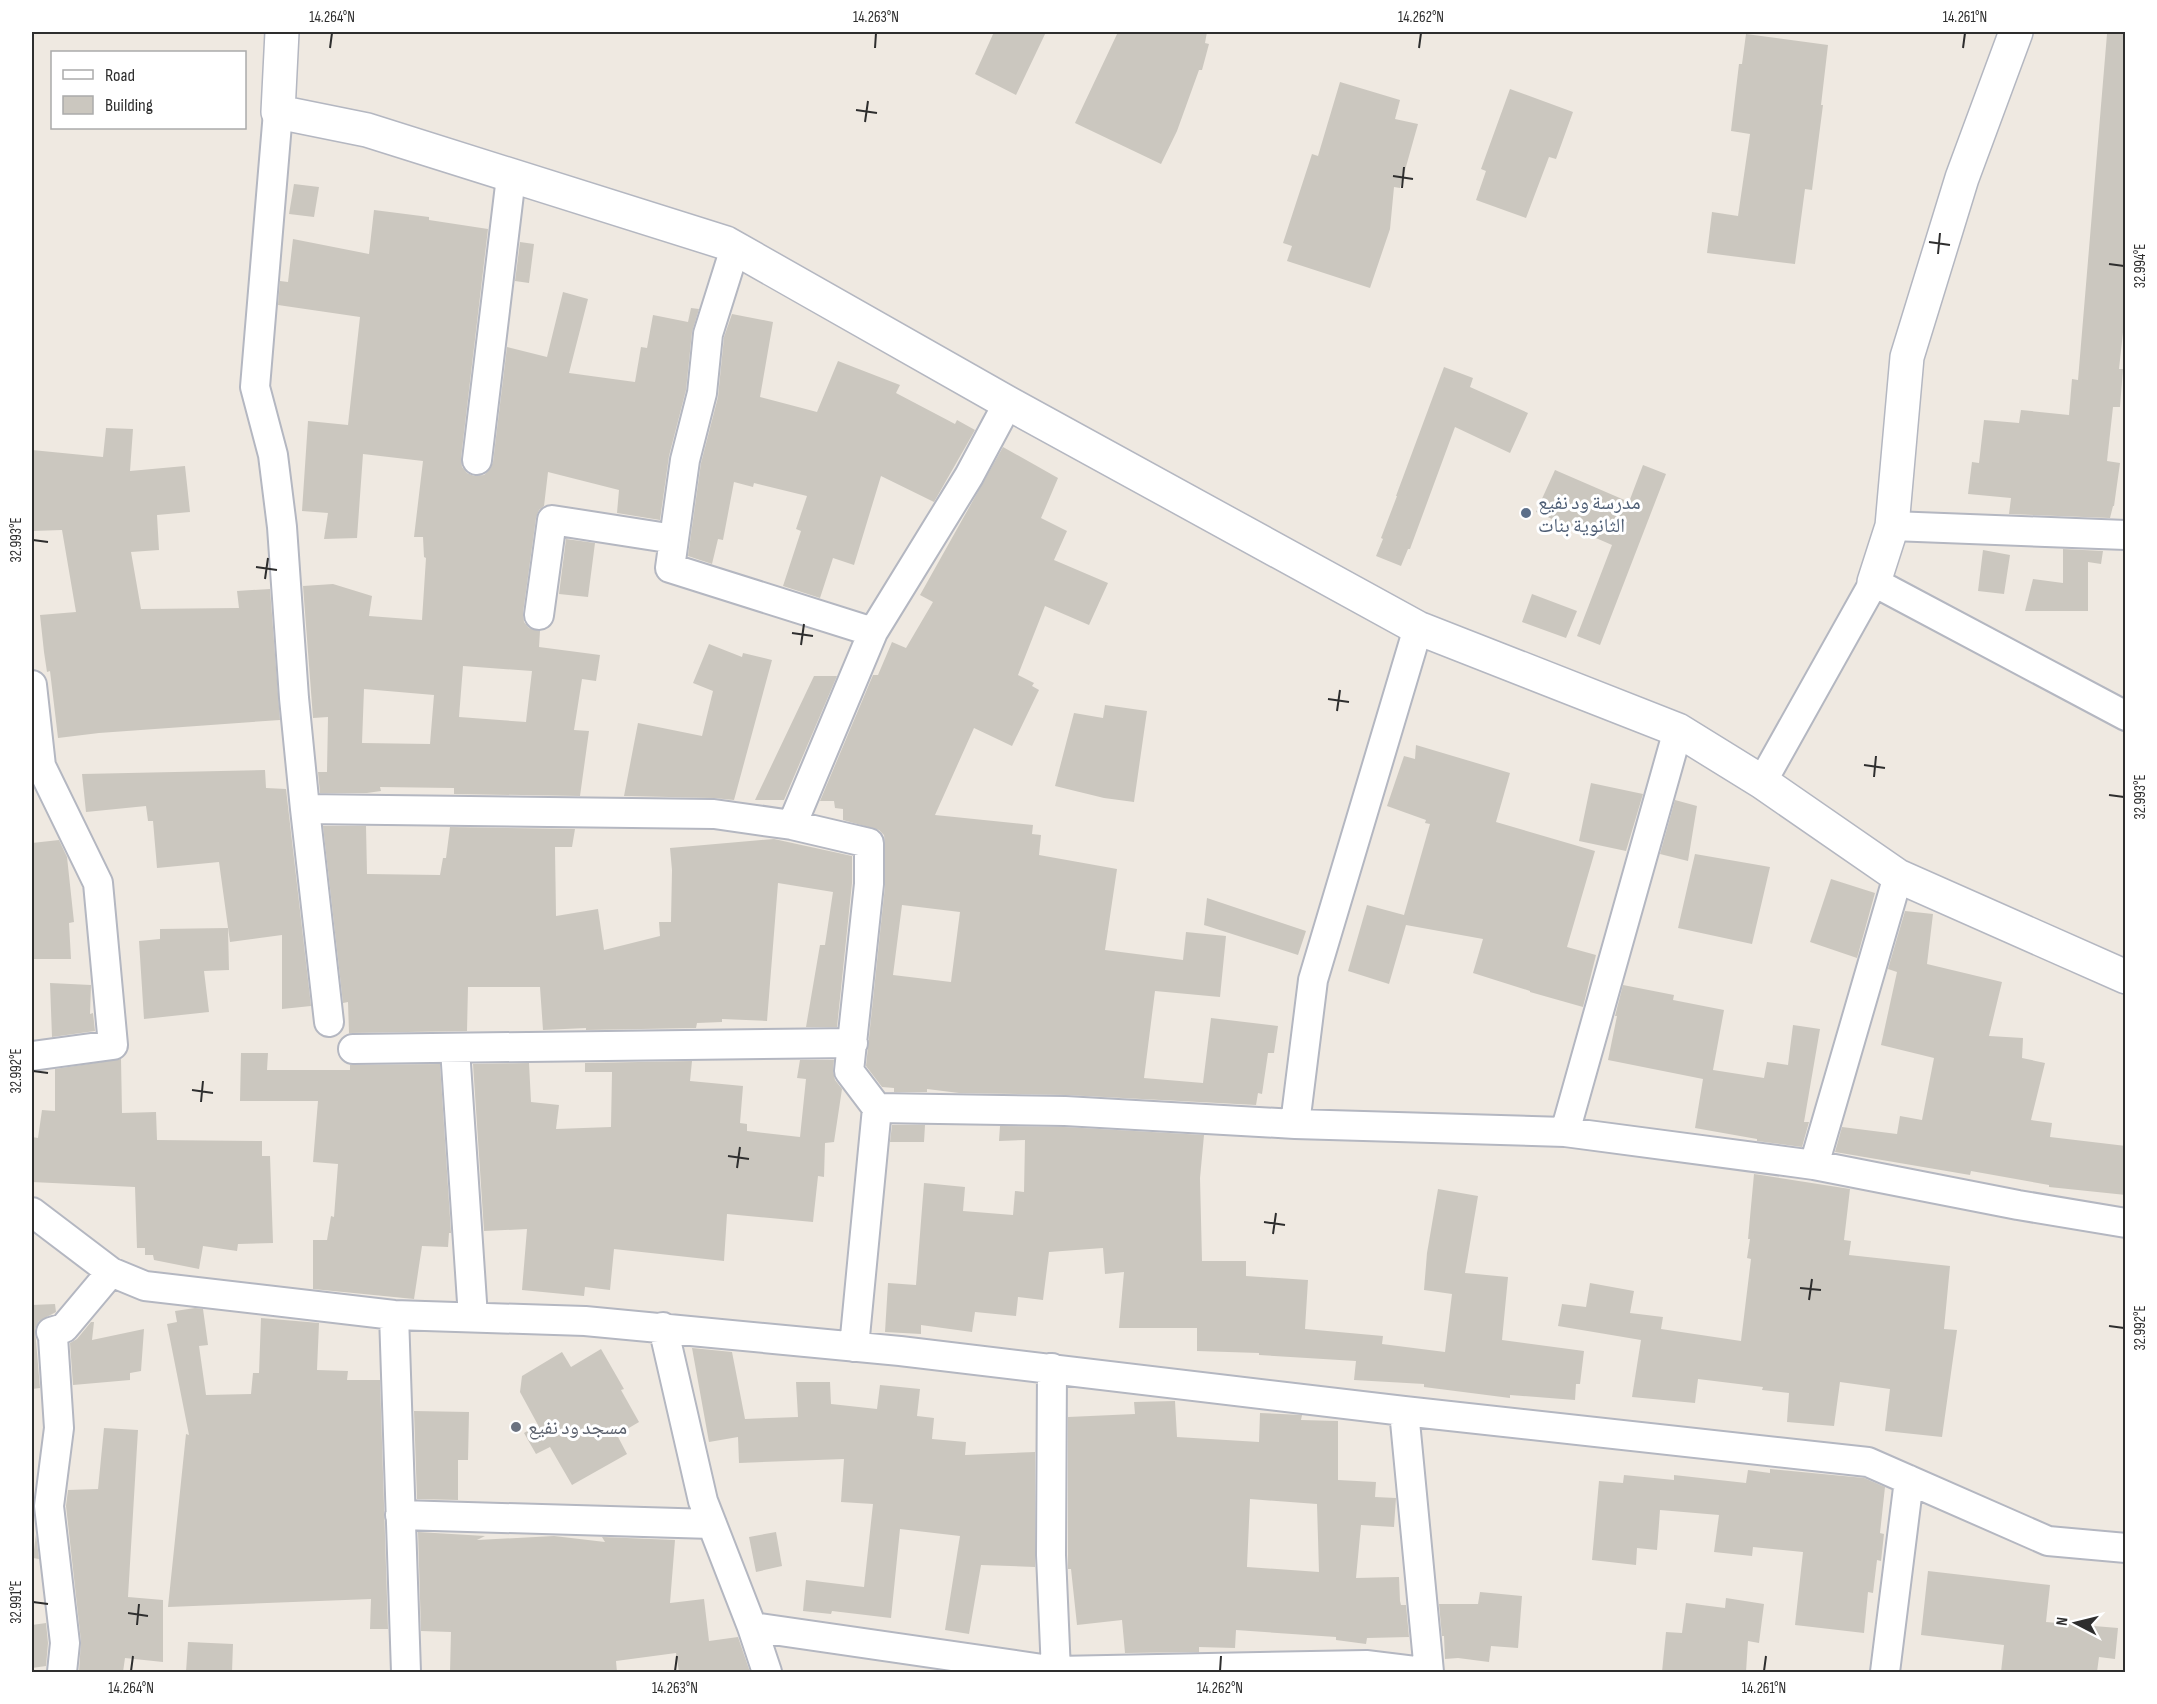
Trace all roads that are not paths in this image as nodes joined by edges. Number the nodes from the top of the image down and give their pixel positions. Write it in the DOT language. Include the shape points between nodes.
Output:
graph roads {
  1 [pos="282,32"];
  2 [pos="2016,32"];
  3 [pos="278,112"];
  4 [pos="511,177"];
  5 [pos="735,248"];
  6 [pos="1008,403"];
  7 [pos="477,460"];
  8 [pos="1892,526"];
  9 [pos="2126,535"];
  10 [pos="674,539"];
  11 [pos="1874,582"];
  12 [pos="539,615"];
  13 [pos="1418,628"];
  14 [pos="873,632"];
  15 [pos="32,685"];
  16 [pos="2126,716"];
  17 [pos="1678,730"];
  18 [pos="1762,782"];
  19 [pos="305,809"];
  20 [pos="792,825"];
  21 [pos="1898,876"];
  22 [pos="2126,977"];
  23 [pos="329,1022"];
  24 [pos="853,1043"];
  25 [pos="353,1049"];
  26 [pos="454,1049"];
  27 [pos="32,1056"];
  28 [pos="877,1108"];
  29 [pos="1295,1124"];
  30 [pos="1565,1132"];
  31 [pos="1814,1165"];
  32 [pos="32,1212"];
  33 [pos="2126,1223"];
  34 [pos="111,1272"];
  35 [pos="394,1315"];
  36 [pos="473,1317"];
  37 [pos="663,1327"];
  38 [pos="854,1347"];
  39 [pos="1052,1368"];
  40 [pos="1404,1411"];
  41 [pos="1909,1480"];
  42 [pos="400,1515"];
  43 [pos="712,1524"];
  44 [pos="2126,1548"];
  45 [pos="753,1628"];
  46 [pos="62,1672"];
  47 [pos="406,1672"];
  48 [pos="767,1672"];
  49 [pos="1056,1672"];
  50 [pos="1423,1672"];
  51 [pos="1429,1672"];
  52 [pos="1885,1672"];
  1 -- 3 [label="street"];
  2 -- 8 [label="street" via="1962,178 1907,357"];
  3 -- 4 [label="street" via="367,130"];
  3 -- 19 [label="street" via="255,387 273,455 281,516"];
  4 -- 5 [label="street"];
  4 -- 7 [label="street"];
  5 -- 6 [label="street"];
  5 -- 10 [label="street" via="708,334 702,393 685,460"];
  6 -- 13 [label="street"];
  6 -- 14 [label="street" via="969,476"];
  8 -- 9 [label="street"];
  8 -- 11 [label="street"];
  10 -- 12 [label="street" via="552,520"];
  10 -- 14 [label="street" via="670,568"];
  11 -- 16 [label="street"];
  11 -- 18 [label="street"];
  13 -- 17 [label="street"];
  13 -- 29 [label="street" via="1313,980"];
  14 -- 20 [label="street"];
  15 -- 27 [label="street" via="41,766 98,883 113,1045"];
  17 -- 18 [label="street"];
  17 -- 30 [label="street"];
  18 -- 21 [label="street"];
  19 -- 20 [label="street" via="714,814"];
  19 -- 23 [label="street"];
  20 -- 24 [label="street" via="869,843 869,884"];
  21 -- 22 [label="street"];
  21 -- 31 [label="street"];
  24 -- 26 [label="street"];
  24 -- 28 [label="street" via="849,1071"];
  25 -- 26 [label="street"];
  26 -- 36 [label="street"];
  28 -- 29 [label="street" via="1065,1111"];
  28 -- 38 [label="street"];
  29 -- 30 [label="street"];
  30 -- 31 [label="street"];
  31 -- 33 [label="street"];
  32 -- 34 [label="street"];
  34 -- 35 [label="street" via="145,1286"];
  34 -- 46 [label="street" via="64,1328 51,1332 59,1428 49,1506 65,1643"];
  35 -- 36 [label="street"];
  35 -- 42 [label="street"];
  36 -- 37 [label="street"];
  37 -- 38 [label="street"];
  37 -- 43 [label="street" via="703,1501"];
  38 -- 39 [label="street"];
  39 -- 40 [label="street"];
  39 -- 49 [label="street" via="1051,1555"];
  40 -- 41 [label="street" via="1868,1462"];
  40 -- 51 [label="street"];
  41 -- 44 [label="street" via="2048,1541"];
  41 -- 52 [label="street"];
  42 -- 43 [label="street"];
  42 -- 47 [label="street"];
  43 -- 45 [label="street"];
  45 -- 48 [label="street"];
  45 -- 49 [label="street"];
  49 -- 50 [label="street" via="1366,1665"];
}
